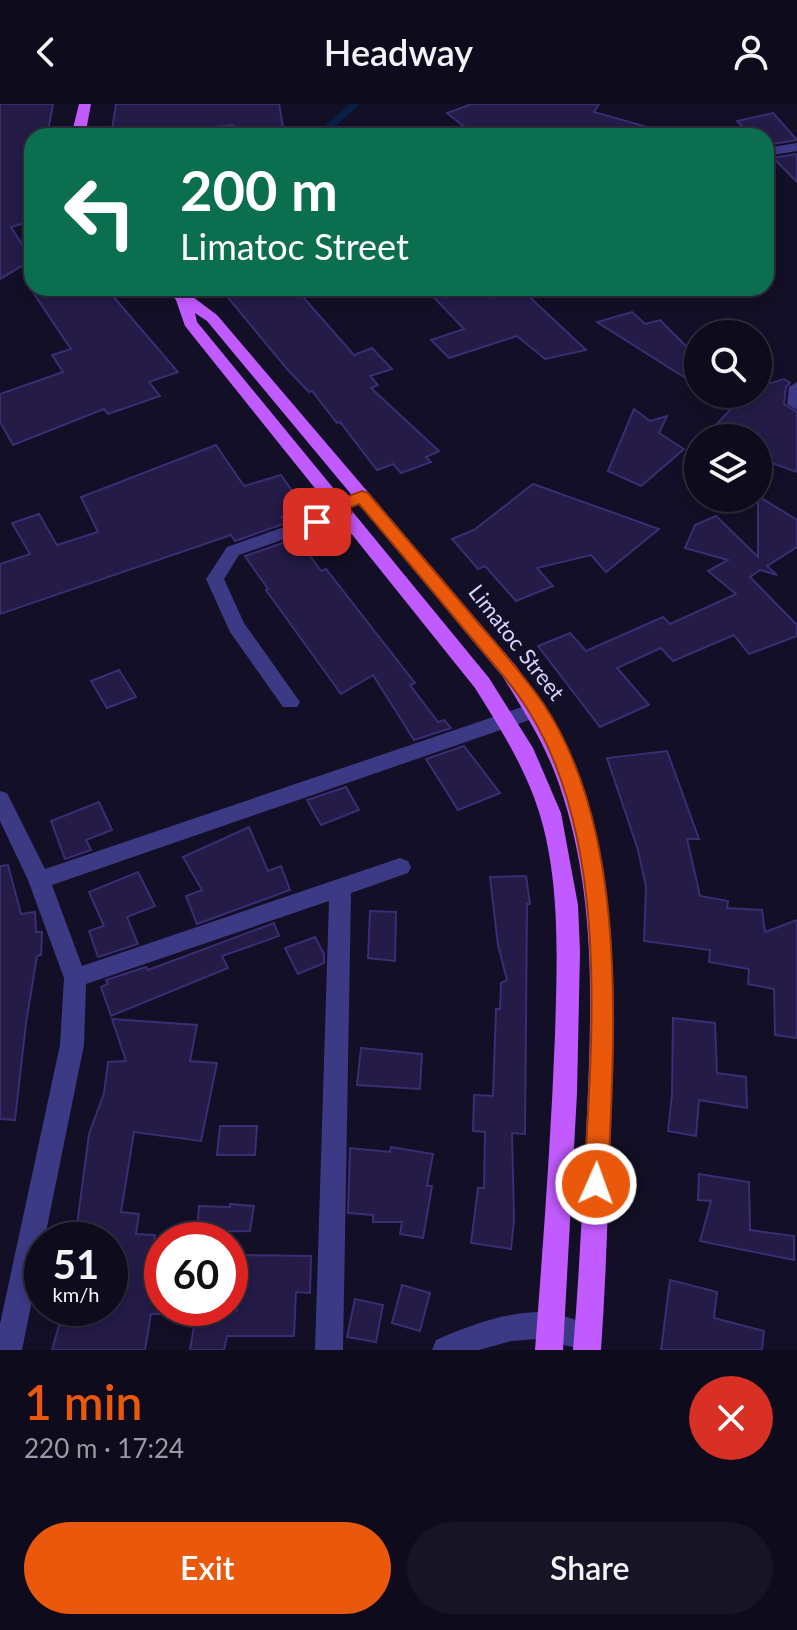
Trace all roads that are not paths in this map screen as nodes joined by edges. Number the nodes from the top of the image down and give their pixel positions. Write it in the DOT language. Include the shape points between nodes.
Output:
graph roads {
  1 [pos="85,104"];
  2 [pos="80,128"];
  3 [pos="797,147"];
  4 [pos="774,151"];
  5 [pos="179,296"];
  6 [pos="181,296"];
  7 [pos="362,497"];
  8 [pos="341,509"];
  9 [pos="290,702"];
  10 [pos="537,710"];
  11 [pos="508,720"];
  12 [pos="0,799"];
  13 [pos="400,867"];
  14 [pos="39,880"];
  15 [pos="340,888"];
  16 [pos="75,978"];
  17 [pos="550,1338"];
  18 [pos="587,1344"];
  19 [pos="8,1350"];
  20 [pos="329,1350"];
  21 [pos="446,1350"];
  1 -- 2 [label="main road"];
  3 -- 4 [label="street"];
  5 -- 8 [label="main road, Limatoc Street" via="190,323"];
  6 -- 7 [label="main road, Limatoc Street" via="212,318"];
  7 -- 8 [label="main road"];
  7 -- 10 [label="main road, Limatoc Street"];
  8 -- 9 [label="street" via="233,551 215,579 237,627"];
  8 -- 11 [label="main road, Limatoc Street"];
  10 -- 11 [label="street"];
  10 -- 18 [label="main road, Limatoc Street" via="582,814 600,917 600,1097"];
  11 -- 14 [label="street"];
  11 -- 17 [label="main road, Limatoc Street" via="550,813 567,905 565,1093"];
  12 -- 14 [label="street"];
  13 -- 15 [label="street"];
  14 -- 16 [label="street"];
  15 -- 16 [label="street"];
  15 -- 20 [label="street"];
  16 -- 19 [label="street" via="72,1045"];
  17 -- 18 [label="street"];
  17 -- 21 [label="street" via="497,1332"];
}
